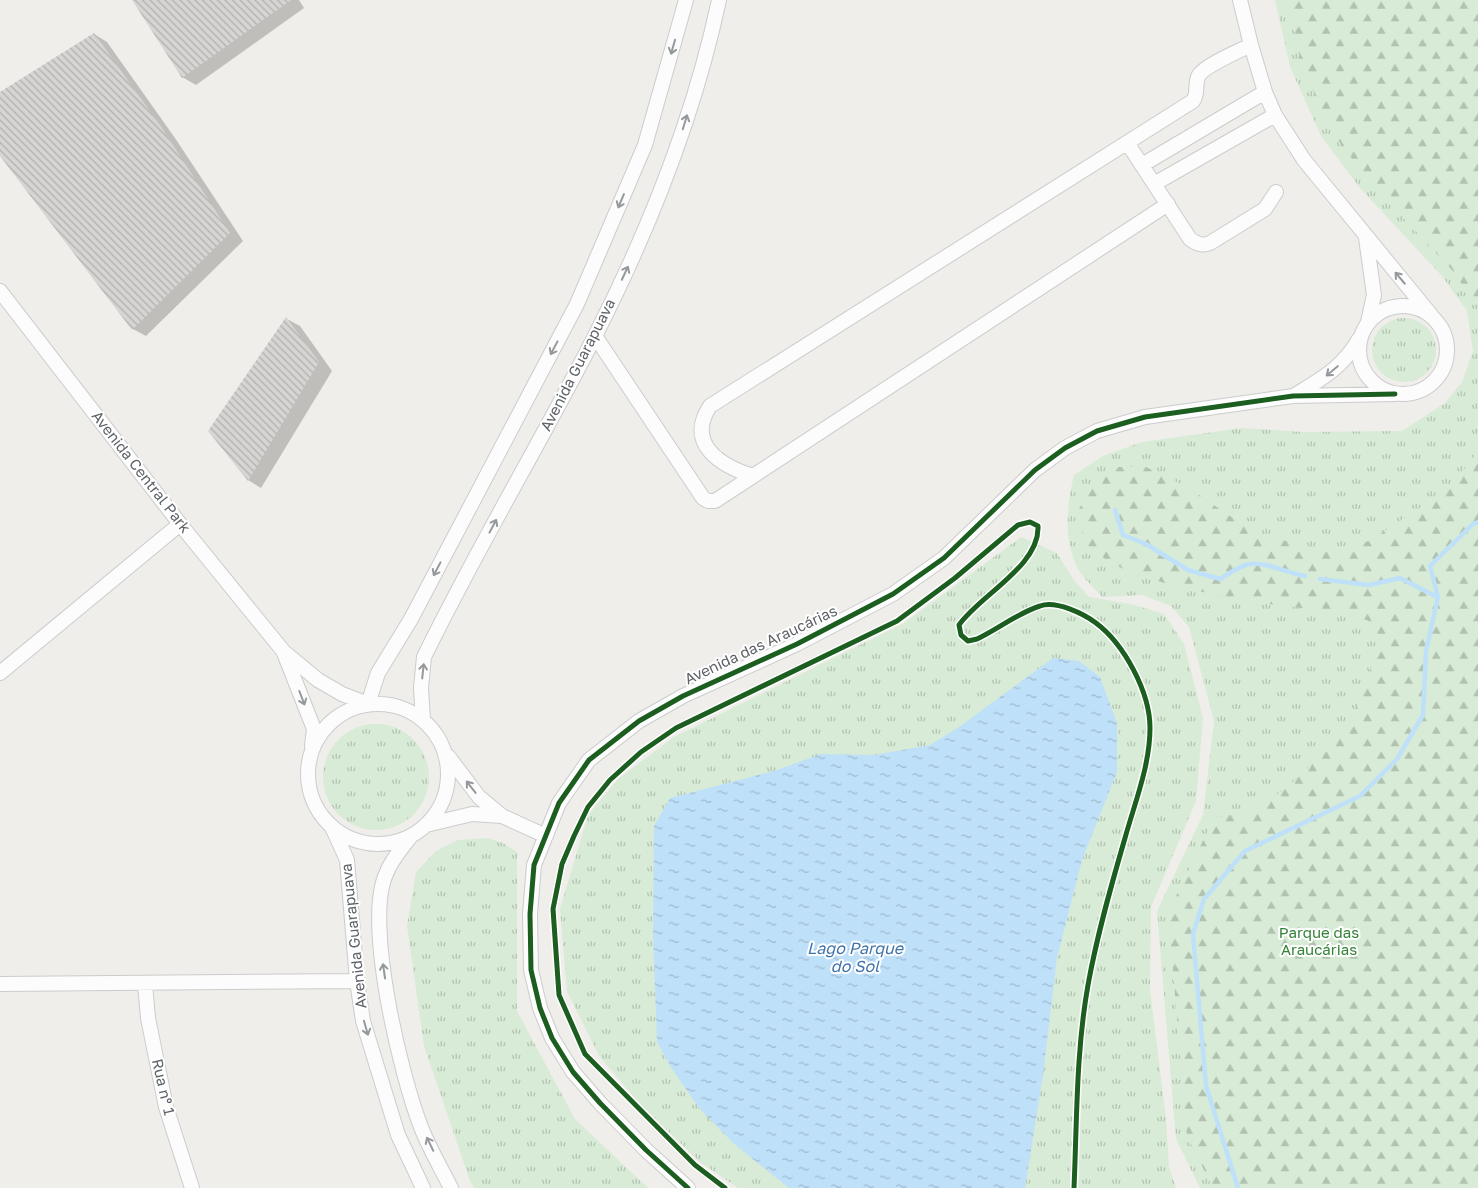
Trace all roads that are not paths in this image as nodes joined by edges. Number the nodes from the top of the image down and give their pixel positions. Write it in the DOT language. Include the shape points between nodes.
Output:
graph roads {
  1 [pos="686,0"];
  2 [pos="719,0"];
  3 [pos="1240,0"];
  4 [pos="1250,44"];
  5 [pos="1265,92"];
  6 [pos="1275,115"];
  7 [pos="1221,118"];
  8 [pos="1234,137"];
  9 [pos="1128,144"];
  10 [pos="1142,165"];
  11 [pos="1154,184"];
  12 [pos="1276,192"];
  13 [pos="1168,204"];
  14 [pos="1366,237"];
  15 [pos="0,291"];
  16 [pos="1431,315"];
  17 [pos="1365,328"];
  18 [pos="595,336"];
  19 [pos="1394,394"];
  20 [pos="1293,396"];
  21 [pos="753,476"];
  22 [pos="180,524"];
  23 [pos="284,652"];
  24 [pos="0,673"];
  25 [pos="368,704"];
  26 [pos="424,720"];
  27 [pos="446,753"];
  28 [pos="311,754"];
  29 [pos="502,816"];
  30 [pos="426,825"];
  31 [pos="332,827"];
  32 [pos="411,836"];
  33 [pos="546,836"];
  34 [pos="357,981"];
  35 [pos="0,984"];
  36 [pos="145,984"];
  37 [pos="192,1188"];
  38 [pos="423,1188"];
  39 [pos="451,1188"];
  40 [pos="688,1188"];
  1 -- 25 [label="street, Avenida Guarapuava, one-way" via="645,145 577,304 411,619 378,673"];
  18 -- 2 [label="street, Avenida Guarapuava, one-way" via="676,154"];
  3 -- 4 [label="street, Avenida das Araucárias"];
  4 -- 5 [label="street, Avenida das Araucárias"];
  4 -- 9 [label="street" via="1203,71 1198,78 1198,93 1193,101"];
  5 -- 6 [label="street, Avenida das Araucárias"];
  5 -- 7 [label="street"];
  6 -- 8 [label="street"];
  6 -- 14 [label="street, Avenida das Araucárias" via="1304,160"];
  7 -- 8 [label="street"];
  7 -- 10 [label="street"];
  8 -- 11 [label="street"];
  9 -- 10 [label="street"];
  9 -- 21 [label="street" via="710,406 702,418 700,434 717,461"];
  10 -- 11 [label="street"];
  11 -- 13 [label="street"];
  12 -- 13 [label="street" via="1266,208 1204,246 1190,239"];
  13 -- 21 [label="street"];
  16 -- 14 [label="street, Avenida das Araucárias, one-way"];
  14 -- 17 [label="street, Avenida das Araucárias" via="1374,294"];
  15 -- 22 [label="street, Avenida Central Park"];
  16 -- 17 [label="street, Avenida das Araucárias" via="1419,308 1392,306 1378,312"];
  16 -- 19 [label="street, Avenida das Araucárias" via="1446,338 1448,352 1444,366 1424,389 1410,394"];
  17 -- 19 [label="street, Avenida das Araucárias" via="1359,349 1361,364 1374,383"];
  17 -- 20 [label="street, Avenida das Araucárias, one-way" via="1349,357"];
  18 -- 21 [label="street" via="702,498 715,501"];
  26 -- 18 [label="street, Avenida Guarapuava, one-way" via="421,688 424,657"];
  19 -- 20 [label="street, Avenida das Araucárias"];
  20 -- 33 [label="street, Avenida das Araucárias" via="1145,417 1097,431 1065,448 1035,470 944,558 893,594 797,644 683,696 639,721 589,760 559,803"];
  22 -- 23 [label="street, Avenida Central Park"];
  22 -- 24 [label="street"];
  23 -- 25 [label="street" via="318,680"];
  23 -- 28 [label="street, one-way" via="314,729"];
  25 -- 26 [label="street" via="388,704 407,709"];
  25 -- 28 [label="street" via="349,710 333,721"];
  26 -- 27 [label="street"];
  29 -- 27 [label="street, one-way" via="479,797"];
  27 -- 30 [label="street" via="449,773 446,792 439,810"];
  28 -- 31 [label="street" via="308,774 311,794 319,812"];
  29 -- 30 [label="street" via="472,814"];
  29 -- 33 [label="street"];
  30 -- 32 [label="street"];
  31 -- 32 [label="street" via="350,838 370,844 391,843"];
  31 -- 34 [label="street, Avenida Guarapuava" via="347,860"];
  39 -- 32 [label="street, Avenida Guarapuava, one-way" via="422,1128 403,1071 390,1012 381,946 380,904 385,875"];
  33 -- 40 [label="street, Avenida das Araucárias" via="534,865 531,960 540,1008 552,1038 600,1103"];
  34 -- 36 [label="street"];
  34 -- 38 [label="street, Avenida Guarapuava, one-way" via="363,1021 398,1135"];
  35 -- 36 [label="street"];
  36 -- 37 [label="street, Rua nº 1" via="148,1018 166,1107"];
}
